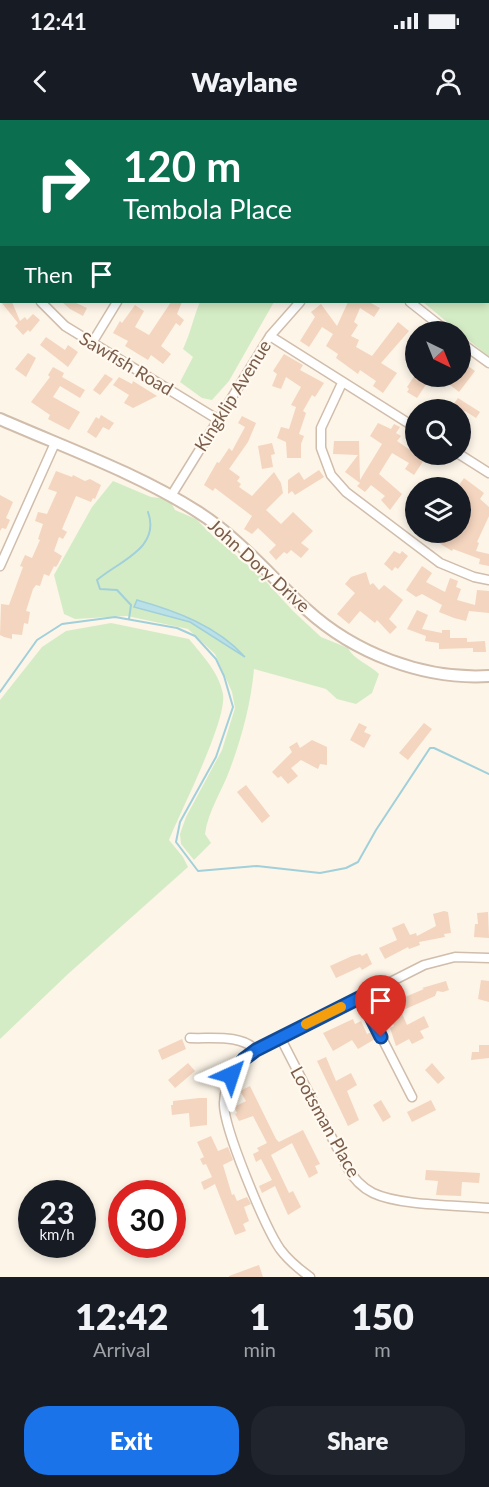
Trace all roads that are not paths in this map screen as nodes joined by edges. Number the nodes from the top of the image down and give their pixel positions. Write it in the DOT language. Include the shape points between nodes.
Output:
graph roads {
  1 [pos="42,303"];
  2 [pos="116,303"];
  3 [pos="299,303"];
  4 [pos="411,303"];
  5 [pos="434,321"];
  6 [pos="270,336"];
  7 [pos="92,343"];
  8 [pos="471,350"];
  9 [pos="489,363"];
  10 [pos="342,382"];
  11 [pos="0,419"];
  12 [pos="217,419"];
  13 [pos="405,421"];
  14 [pos="55,443"];
  15 [pos="471,462"];
  16 [pos="489,473"];
  17 [pos="171,495"];
  18 [pos="0,566"];
  19 [pos="489,580"];
  20 [pos="489,676"];
  21 [pos="489,957"];
  22 [pos="361,997"];
  23 [pos="280,1037"];
  24 [pos="190,1038"];
  25 [pos="256,1050"];
  26 [pos="412,1097"];
  27 [pos="489,1208"];
  28 [pos="310,1277"];
  1 -- 7 [label="street, Sawfish Road" via="65,326"];
  2 -- 7 [label="street"];
  3 -- 6 [label="street, Kingklip Avenue"];
  4 -- 5 [label="street"];
  6 -- 10 [label="street"];
  6 -- 12 [label="street, Kingklip Avenue"];
  7 -- 12 [label="street, Sawfish Road"];
  8 -- 9 [label="street"];
  10 -- 13 [label="street"];
  10 -- 19 [label="street" via="321,428 321,448 331,475 346,492 440,563"];
  11 -- 14 [label="street, John Dory Drive"];
  12 -- 17 [label="street, Kingklip Avenue"];
  14 -- 17 [label="street, John Dory Drive"];
  14 -- 18 [label="street"];
  15 -- 16 [label="street"];
  17 -- 20 [label="street, John Dory Drive" via="223,530 305,608 349,641 421,669"];
  21 -- 22 [label="street" via="439,960"];
  22 -- 23 [label="street"];
  22 -- 26 [label="street"];
  23 -- 25 [label="street"];
  23 -- 27 [label="street, Lootsman Place" via="346,1167 358,1183 392,1200"];
  24 -- 25 [label="street" via="240,1040"];
  25 -- 28 [label="street" via="231,1075 225,1095 225,1118 274,1239"];
}
